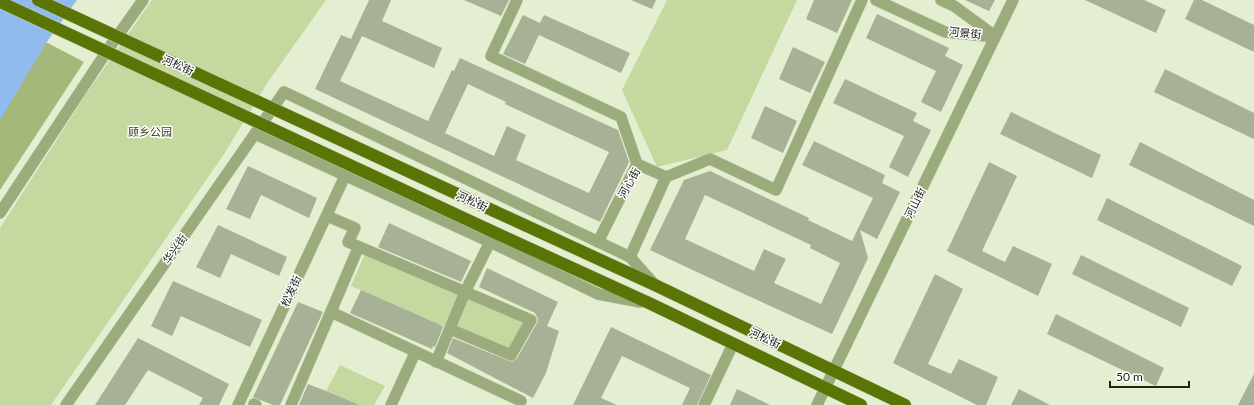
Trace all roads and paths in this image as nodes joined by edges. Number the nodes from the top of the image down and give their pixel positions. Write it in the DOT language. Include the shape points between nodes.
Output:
graph roads {
  1 [pos="38,0"];
  2 [pos="143,0"];
  3 [pos="517,0"];
  4 [pos="862,0"];
  5 [pos="876,0"];
  6 [pos="941,0"];
  7 [pos="1012,0"];
  8 [pos="0,2"];
  9 [pos="995,36"];
  10 [pos="255,134"];
  11 [pos="637,164"];
  12 [pos="345,176"];
  13 [pos="666,177"];
  14 [pos="0,214"];
  15 [pos="326,216"];
  16 [pos="490,242"];
  17 [pos="598,242"];
  18 [pos="356,253"];
  19 [pos="630,257"];
  20 [pos="657,286"];
  21 [pos="465,292"];
  22 [pos="651,304"];
  23 [pos="331,312"];
  24 [pos="450,329"];
  25 [pos="733,344"];
  26 [pos="415,353"];
  27 [pos="436,362"];
  28 [pos="834,370"];
  29 [pos="825,387"];
  30 [pos="521,402"];
  31 [pos="66,405"];
  32 [pos="238,405"];
  33 [pos="291,405"];
  34 [pos="391,405"];
  35 [pos="704,405"];
  36 [pos="817,405"];
  37 [pos="861,405"];
  38 [pos="905,405"];
  1 -- 20 [label="main road, 河松街, bridge"];
  2 -- 14 [label="street"];
  3 -- 11 [label="street" via="491,56 622,117"];
  4 -- 13 [label="street" via="776,190 710,159"];
  5 -- 9 [label="street, 河景街" via="945,32"];
  6 -- 9 [label="street, 河景街" via="954,6"];
  7 -- 9 [label="street, 河山街"];
  8 -- 22 [label="main road, 河松街, bridge"];
  9 -- 28 [label="street, 河山街"];
  10 -- 12 [label="street"];
  10 -- 17 [label="street, 华兴街" via="284,92"];
  10 -- 31 [label="street, 华兴街"];
  11 -- 13 [label="street, 河心街"];
  11 -- 17 [label="street, 河心街"];
  12 -- 15 [label="street, 松发街"];
  12 -- 16 [label="street"];
  13 -- 19 [label="street"];
  15 -- 21 [label="street" via="355,228 348,242"];
  15 -- 32 [label="street, 松发街"];
  16 -- 21 [label="street"];
  16 -- 22 [label="street" via="598,294"];
  17 -- 19 [label="street"];
  18 -- 23 [label="street"];
  19 -- 20 [label="street"];
  20 -- 28 [label="main road, 河松街"];
  21 -- 24 [label="street"];
  21 -- 24 [label="street" via="531,320 511,355"];
  22 -- 25 [label="main road, 河松街"];
  23 -- 26 [label="street"];
  23 -- 33 [label="street"];
  24 -- 27 [label="street"];
  25 -- 29 [label="main road, 河松街"];
  25 -- 35 [label="street"];
  26 -- 27 [label="street"];
  26 -- 34 [label="street"];
  27 -- 30 [label="street"];
  28 -- 29 [label="street, 河山街"];
  28 -- 38 [label="main road, 河松街"];
  29 -- 36 [label="street, 河山街"];
  29 -- 37 [label="main road, 河松街"];
}
